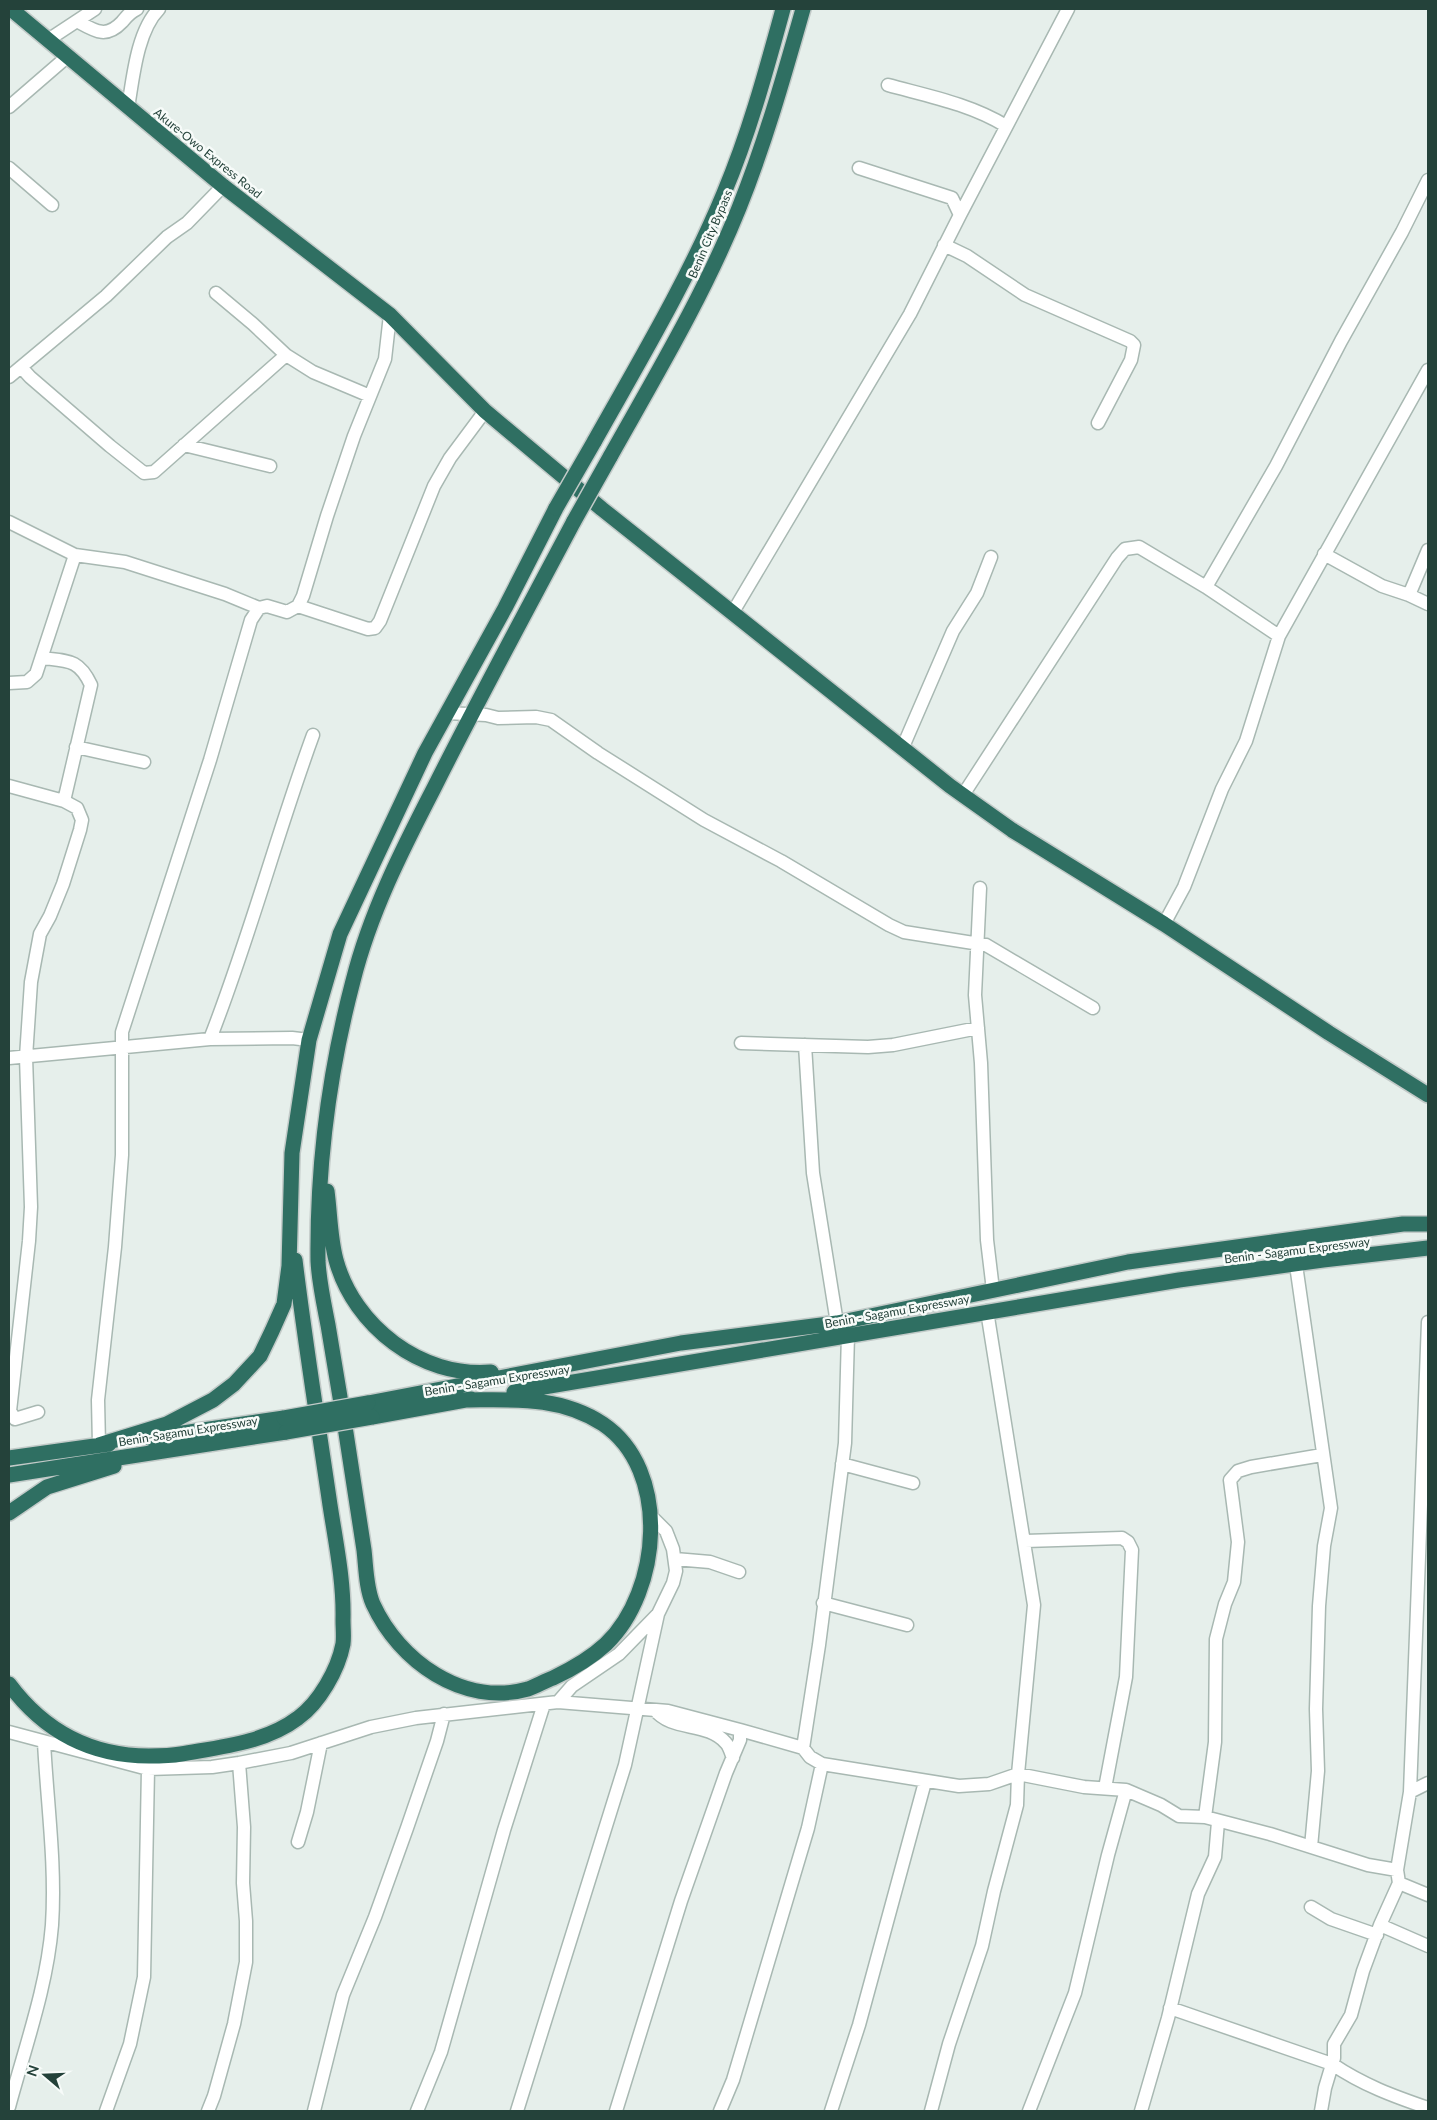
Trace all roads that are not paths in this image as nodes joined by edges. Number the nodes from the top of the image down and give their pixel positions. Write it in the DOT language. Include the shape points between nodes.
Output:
graph roads {
  1 [pos="11,9"];
  2 [pos="95,9"];
  3 [pos="137,9"];
  4 [pos="159,9"];
  5 [pos="783,9"];
  6 [pos="803,9"];
  7 [pos="1068,9"];
  8 [pos="77,21"];
  9 [pos="48,40"];
  10 [pos="68,56"];
  11 [pos="888,85"];
  12 [pos="9,106"];
  13 [pos="128,108"];
  14 [pos="1006,126"];
  15 [pos="9,168"];
  16 [pos="859,168"];
  17 [pos="1428,180"];
  18 [pos="223,186"];
  19 [pos="52,205"];
  20 [pos="960,215"];
  21 [pos="944,245"];
  22 [pos="216,293"];
  23 [pos="390,315"];
  24 [pos="286,355"];
  25 [pos="21,367"];
  26 [pos="1428,370"];
  27 [pos="9,377"];
  28 [pos="370,396"];
  29 [pos="485,411"];
  30 [pos="1098,423"];
  31 [pos="184,446"];
  32 [pos="270,466"];
  33 [pos="9,522"];
  34 [pos="1428,550"];
  35 [pos="75,554"];
  36 [pos="1324,554"];
  37 [pos="991,557"];
  38 [pos="1206,587"];
  39 [pos="1409,595"];
  40 [pos="1428,604"];
  41 [pos="298,606"];
  42 [pos="259,608"];
  43 [pos="733,612"];
  44 [pos="1279,636"];
  45 [pos="42,658"];
  46 [pos="9,683"];
  47 [pos="447,713"];
  48 [pos="472,715"];
  49 [pos="313,735"];
  50 [pos="76,747"];
  51 [pos="902,749"];
  52 [pos="144,762"];
  53 [pos="9,786"];
  54 [pos="963,795"];
  55 [pos="64,801"];
  56 [pos="980,888"];
  57 [pos="1164,924"];
  58 [pos="977,942"];
  59 [pos="1093,1008"];
  60 [pos="978,1028"];
  61 [pos="210,1039"];
  62 [pos="309,1040"];
  63 [pos="741,1043"];
  64 [pos="804,1045"];
  65 [pos="122,1048"];
  66 [pos="26,1057"];
  67 [pos="9,1058"];
  68 [pos="1428,1095"];
  69 [pos="322,1150"];
  70 [pos="290,1213"];
  71 [pos="1428,1213"];
  72 [pos="1407,1224"];
  73 [pos="1428,1224"];
  74 [pos="1428,1248"];
  75 [pos="1296,1265"];
  76 [pos="993,1290"];
  77 [pos="986,1311"];
  78 [pos="1428,1322"];
  79 [pos="837,1324"];
  80 [pos="848,1335"];
  81 [pos="562,1366"];
  82 [pos="461,1400"];
  83 [pos="370,1410"];
  84 [pos="38,1412"];
  85 [pos="285,1425"];
  86 [pos="99,1445"];
  87 [pos="167,1449"];
  88 [pos="1322,1456"];
  89 [pos="9,1458"];
  90 [pos="842,1464"];
  91 [pos="9,1475"];
  92 [pos="913,1484"];
  93 [pos="9,1513"];
  94 [pos="651,1516"];
  95 [pos="1025,1541"];
  96 [pos="675,1559"];
  97 [pos="739,1572"];
  98 [pos="823,1603"];
  99 [pos="658,1614"];
  100 [pos="906,1625"];
  101 [pos="652,1642"];
  102 [pos="619,1654"];
  103 [pos="9,1684"];
  104 [pos="558,1702"];
  105 [pos="544,1704"];
  106 [pos="638,1708"];
  107 [pos="655,1710"];
  108 [pos="444,1714"];
  109 [pos="740,1730"];
  110 [pos="9,1732"];
  111 [pos="44,1742"];
  112 [pos="321,1743"];
  113 [pos="803,1748"];
  114 [pos="733,1758"];
  115 [pos="239,1763"];
  116 [pos="822,1764"];
  117 [pos="148,1769"];
  118 [pos="1018,1774"];
  119 [pos="925,1782"];
  120 [pos="1428,1783"];
  121 [pos="1105,1788"];
  122 [pos="1126,1790"];
  123 [pos="1410,1792"];
  124 [pos="1205,1817"];
  125 [pos="1218,1822"];
  126 [pos="298,1842"];
  127 [pos="1311,1847"];
  128 [pos="1397,1870"];
  129 [pos="1398,1883"];
  130 [pos="1428,1894"];
  131 [pos="1311,1907"];
  132 [pos="1378,1930"];
  133 [pos="1428,1946"];
  134 [pos="1170,2008"];
  135 [pos="1332,2064"];
  136 [pos="9,2107"];
  137 [pos="1428,2108"];
  138 [pos="106,2111"];
  139 [pos="208,2111"];
  140 [pos="314,2111"];
  141 [pos="417,2111"];
  142 [pos="518,2111"];
  143 [pos="616,2111"];
  144 [pos="720,2111"];
  145 [pos="831,2111"];
  146 [pos="931,2111"];
  147 [pos="1029,2111"];
  148 [pos="1141,2111"];
  149 [pos="1321,2111"];
  1 -- 9 [label="highway, Akure-Owo Express Road"];
  2 -- 8 [label="street"];
  3 -- 8 [label="street" via="112,31 104,33"];
  4 -- 13 [label="street" via="143,38 134,68"];
  5 -- 47 [label="highway, Benin City Bypass, bridge" via="761,89 725,192 682,285 556,508"];
  6 -- 48 [label="highway, Benin City Bypass, bridge" via="775,106 739,207 696,304 574,521"];
  7 -- 14 [label="street"];
  8 -- 9 [label="street"];
  9 -- 10 [label="highway, Akure-Owo Express Road"];
  10 -- 12 [label="street"];
  10 -- 13 [label="highway, Akure-Owo Express Road"];
  11 -- 14 [label="street" via="979,111"];
  13 -- 18 [label="highway, Akure-Owo Express Road"];
  14 -- 20 [label="street"];
  15 -- 19 [label="street"];
  16 -- 20 [label="street" via="952,198"];
  17 -- 38 [label="street" via="1276,466"];
  18 -- 23 [label="highway, Akure-Owo Express Road"];
  18 -- 25 [label="street" via="106,296"];
  20 -- 21 [label="street"];
  21 -- 30 [label="street" via="959,251 1030,298 1134,345 1131,360"];
  21 -- 43 [label="street" via="910,314"];
  22 -- 24 [label="street"];
  23 -- 28 [label="street" via="385,359"];
  23 -- 29 [label="highway, Akure-Owo Express Road"];
  24 -- 28 [label="street" via="313,372"];
  24 -- 31 [label="street"];
  25 -- 27 [label="street"];
  25 -- 31 [label="street" via="144,472 154,472"];
  26 -- 36 [label="street"];
  28 -- 41 [label="street"];
  29 -- 41 [label="street" via="450,458 434,486 375,628 368,629"];
  29 -- 43 [label="highway, Akure-Owo Express Road" via="602,510"];
  31 -- 32 [label="street"];
  33 -- 35 [label="street"];
  34 -- 39 [label="street"];
  35 -- 42 [label="street" via="125,562"];
  35 -- 45 [label="street"];
  36 -- 39 [label="street" via="1382,586"];
  36 -- 44 [label="street"];
  37 -- 51 [label="street" via="976,593 950,636"];
  38 -- 44 [label="street"];
  38 -- 54 [label="street" via="1138,547 1125,549"];
  39 -- 40 [label="street"];
  41 -- 42 [label="street" via="287,612 267,606"];
  42 -- 65 [label="street" via="251,620 210,760 122,1032"];
  43 -- 51 [label="highway, Akure-Owo Express Road"];
  44 -- 57 [label="street" via="1246,741 1222,789 1184,887"];
  45 -- 46 [label="street" via="32,679"];
  45 -- 50 [label="street" via="73,662 84,671 91,685"];
  47 -- 48 [label="street"];
  47 -- 62 [label="highway, Benin City Bypass" via="424,753 340,934"];
  48 -- 58 [label="street" via="551,720 704,820 889,925 904,932"];
  48 -- 69 [label="highway, Benin City Bypass" via="376,909 353,980 333,1075"];
  49 -- 61 [label="street" via="285,812 226,1000"];
  50 -- 52 [label="street"];
  50 -- 55 [label="street"];
  51 -- 54 [label="highway, Akure-Owo Express Road"];
  53 -- 55 [label="street"];
  54 -- 57 [label="highway, Akure-Owo Express Road" via="1012,830"];
  55 -- 66 [label="street" via="77,808 80,830 63,884 40,934 31,982"];
  56 -- 58 [label="street"];
  57 -- 68 [label="highway, Akure-Owo Express Road"];
  58 -- 59 [label="street" via="986,944"];
  58 -- 60 [label="street" via="975,995"];
  60 -- 64 [label="street" via="893,1045"];
  60 -- 76 [label="street" via="987,1240"];
  61 -- 62 [label="street"];
  61 -- 65 [label="street"];
  62 -- 70 [label="highway, Benin City Bypass" via="292,1153"];
  63 -- 64 [label="street"];
  64 -- 79 [label="street" via="813,1173"];
  65 -- 66 [label="street"];
  65 -- 86 [label="street" via="122,1155 98,1400"];
  66 -- 67 [label="street"];
  66 -- 84 [label="street" via="30,1241 10,1411 15,1419"];
  69 -- 81 [label="highway" via="336,1259 348,1292 374,1326 420,1360 443,1368 479,1373"];
  69 -- 94 [label="highway" via="318,1267 371,1600 396,1642 445,1681 488,1693 526,1689 557,1676 582,1663 608,1642 624,1620 638,1596 647,1569"];
  70 -- 86 [label="highway" via="284,1304 260,1356 234,1384 213,1400 167,1424"];
  70 -- 103 [label="highway" via="304,1336 344,1594 343,1644 328,1682 300,1717 281,1730 243,1742 174,1756 126,1756 80,1742 50,1726 28,1709"];
  71 -- 72 [label="highway"];
  72 -- 73 [label="highway"];
  72 -- 76 [label="highway" via="1174,1255"];
  74 -- 75 [label="highway, Benin - Sagamu Expressway"];
  75 -- 77 [label="highway, Benin - Sagamu Expressway"];
  75 -- 88 [label="street"];
  76 -- 79 [label="highway"];
  77 -- 80 [label="highway, Benin - Sagamu Expressway"];
  77 -- 95 [label="street"];
  78 -- 123 [label="street"];
  79 -- 81 [label="highway" via="708,1339"];
  80 -- 82 [label="highway, Benin - Sagamu Expressway"];
  80 -- 90 [label="street"];
  81 -- 83 [label="highway"];
  82 -- 83 [label="highway, Benin - Sagamu Expressway"];
  82 -- 94 [label="highway" via="538,1400 570,1406 603,1424 619,1437 633,1456 644,1480"];
  83 -- 85 [label="highway, bridge"];
  85 -- 86 [label="highway"];
  85 -- 87 [label="highway, Benin-Sagamu Expressway"];
  86 -- 89 [label="highway"];
  87 -- 91 [label="highway, Benin-Sagamu Expressway"];
  87 -- 93 [label="highway" via="47,1487"];
  88 -- 124 [label="street" via="1252,1467 1238,1471 1230,1480 1238,1542 1234,1582 1216,1639 1215,1742"];
  88 -- 127 [label="street" via="1331,1508 1319,1606 1318,1770"];
  90 -- 92 [label="street"];
  90 -- 98 [label="street"];
  94 -- 96 [label="street" via="666,1531"];
  95 -- 118 [label="street" via="1034,1605"];
  95 -- 121 [label="street" via="1122,1538 1132,1550 1126,1677"];
  96 -- 97 [label="street" via="710,1562"];
  96 -- 99 [label="street" via="673,1583"];
  98 -- 100 [label="street"];
  98 -- 113 [label="street"];
  99 -- 101 [label="street"];
  99 -- 102 [label="street"];
  101 -- 102 [label="street"];
  101 -- 106 [label="street"];
  102 -- 104 [label="street" via="572,1686"];
  104 -- 105 [label="street"];
  104 -- 106 [label="street"];
  105 -- 108 [label="street"];
  105 -- 141 [label="street" via="504,1830 441,2052"];
  106 -- 107 [label="street"];
  106 -- 142 [label="street" via="625,1765"];
  107 -- 109 [label="street"];
  107 -- 114 [label="street" via="668,1722 712,1733 727,1743"];
  108 -- 112 [label="street" via="371,1727"];
  108 -- 140 [label="street" via="407,1828 343,1995"];
  109 -- 113 [label="street"];
  109 -- 114 [label="street"];
  110 -- 111 [label="street"];
  111 -- 117 [label="street"];
  111 -- 136 [label="street" via="52,1854 52,1925 40,2000"];
  112 -- 115 [label="street"];
  112 -- 126 [label="street"];
  113 -- 116 [label="street"];
  114 -- 143 [label="street" via="681,1901"];
  115 -- 117 [label="street"];
  115 -- 139 [label="street" via="244,1827 246,1962 234,2024"];
  116 -- 119 [label="street"];
  116 -- 144 [label="street" via="808,1828 733,2080"];
  117 -- 138 [label="street" via="144,1977 130,2044"];
  118 -- 119 [label="street" via="989,1784 959,1786"];
  118 -- 121 [label="street"];
  118 -- 146 [label="street" via="1018,1805 982,1946"];
  119 -- 145 [label="street" via="859,2025"];
  120 -- 123 [label="street"];
  121 -- 122 [label="street"];
  122 -- 124 [label="street" via="1161,1804 1179,1816"];
  122 -- 147 [label="street" via="1075,1993"];
  123 -- 128 [label="street"];
  124 -- 125 [label="street"];
  125 -- 127 [label="street"];
  125 -- 134 [label="street" via="1215,1857 1198,1894"];
  127 -- 128 [label="street" via="1368,1866"];
  128 -- 129 [label="street"];
  129 -- 130 [label="street"];
  129 -- 132 [label="street"];
  131 -- 132 [label="street" via="1330,1919"];
  132 -- 133 [label="street"];
  132 -- 135 [label="street" via="1351,2015 1334,2044"];
  134 -- 135 [label="street"];
  134 -- 148 [label="street"];
  135 -- 137 [label="street" via="1376,2090"];
  135 -- 149 [label="street"];
}
